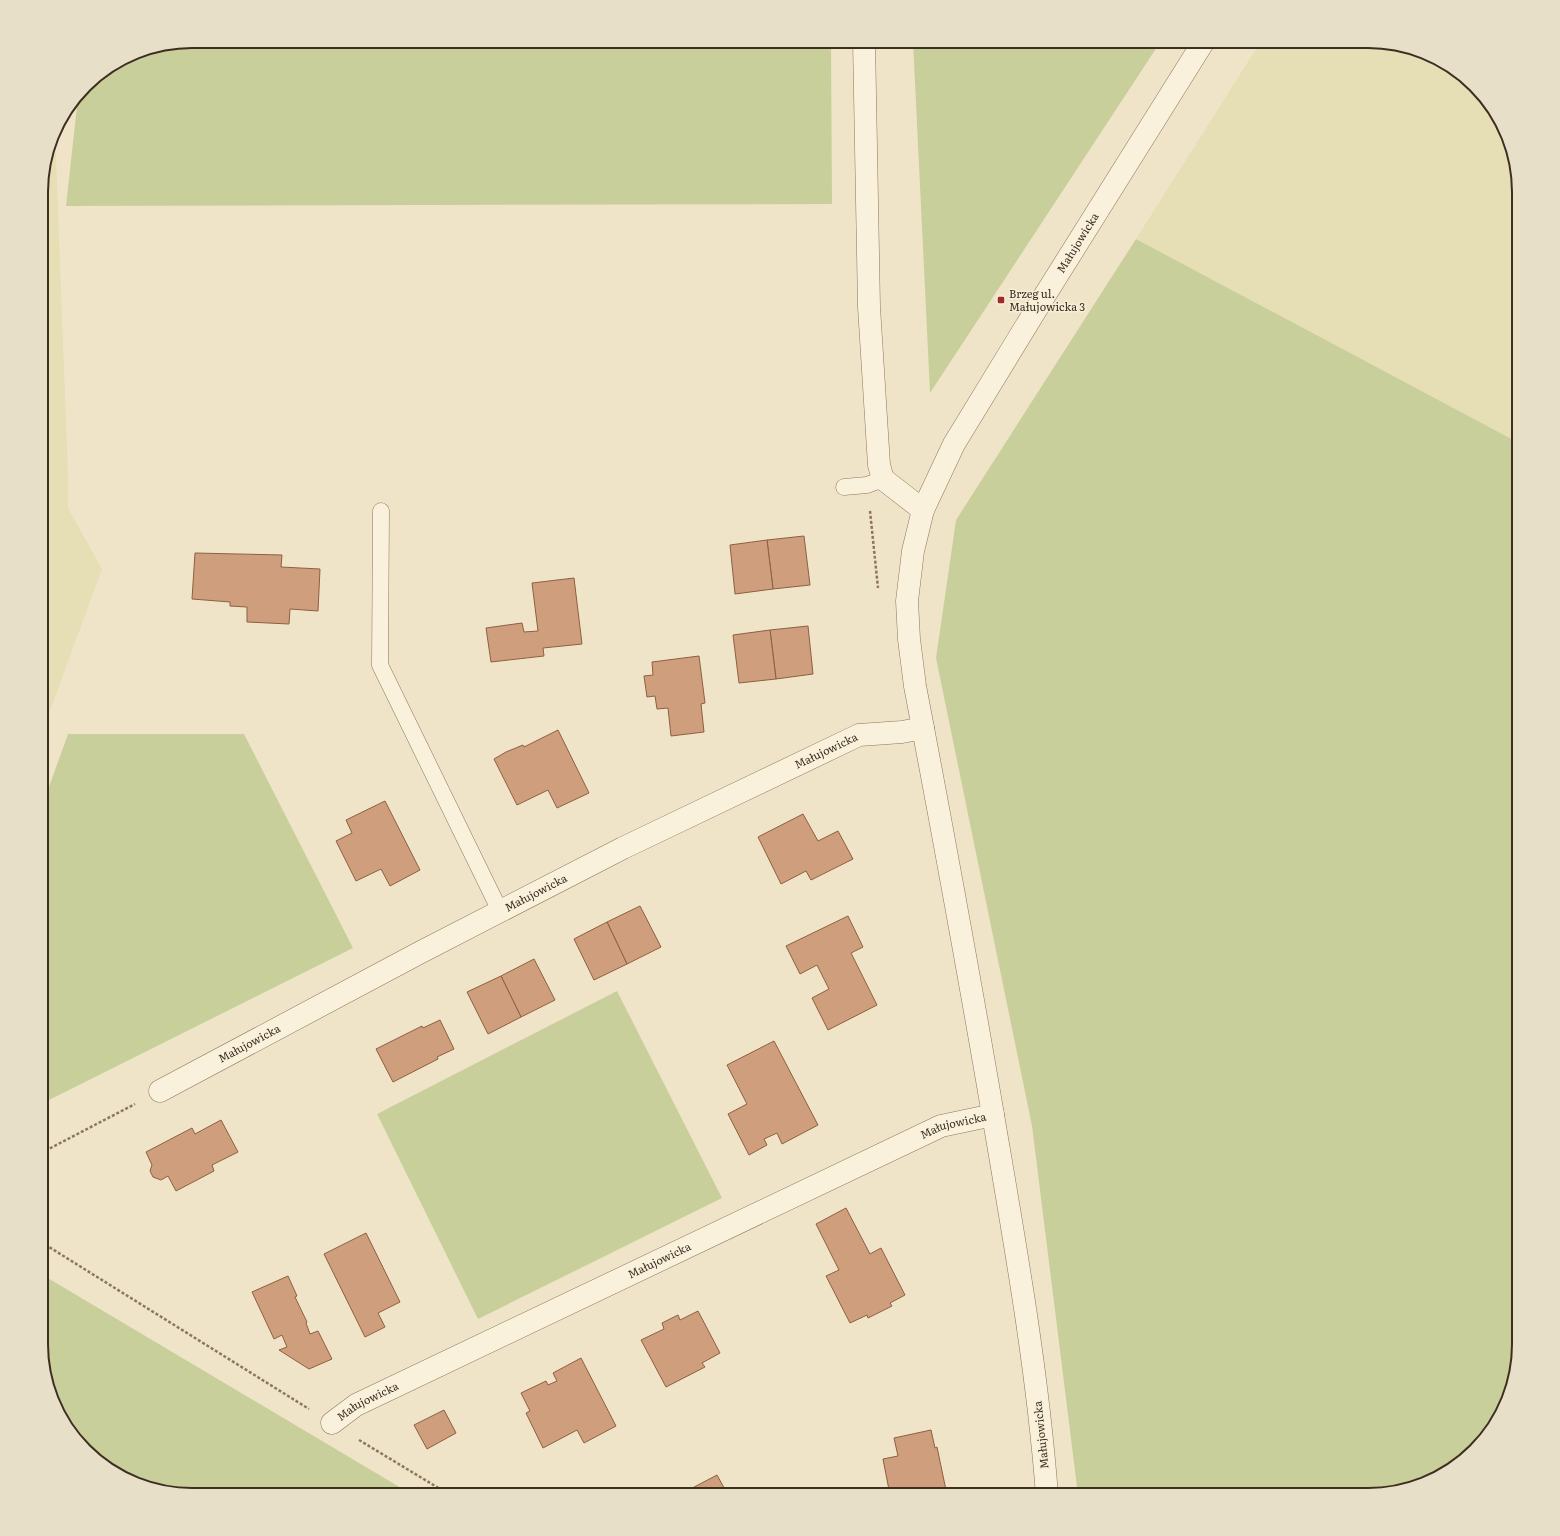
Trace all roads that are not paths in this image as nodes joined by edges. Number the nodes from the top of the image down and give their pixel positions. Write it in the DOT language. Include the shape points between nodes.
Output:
graph roads {
  1 [pos="864,48"];
  2 [pos="1200,48"];
  3 [pos="883,479"];
  4 [pos="844,487"];
  5 [pos="381,510"];
  6 [pos="923,510"];
  7 [pos="923,728"];
  8 [pos="500,911"];
  9 [pos="160,1091"];
  10 [pos="993,1115"];
  11 [pos="332,1423"];
  12 [pos="1046,1488"];
  1 -- 3 [label="street" via="869,307 879,465"];
  2 -- 6 [label="street, Małujowicka" via="954,444"];
  3 -- 4 [label="lane" via="868,485"];
  3 -- 6 [label="street"];
  5 -- 8 [label="lane" via="380,665"];
  6 -- 7 [label="street, Małujowicka" via="913,551 907,601 909,639"];
  7 -- 8 [label="street, Małujowicka" via="859,735 623,848"];
  7 -- 10 [label="street, Małujowicka"];
  8 -- 9 [label="street, Małujowicka"];
  10 -- 11 [label="street, Małujowicka" via="941,1126 356,1405"];
  10 -- 12 [label="street, Małujowicka" via="1040,1410"];
}
